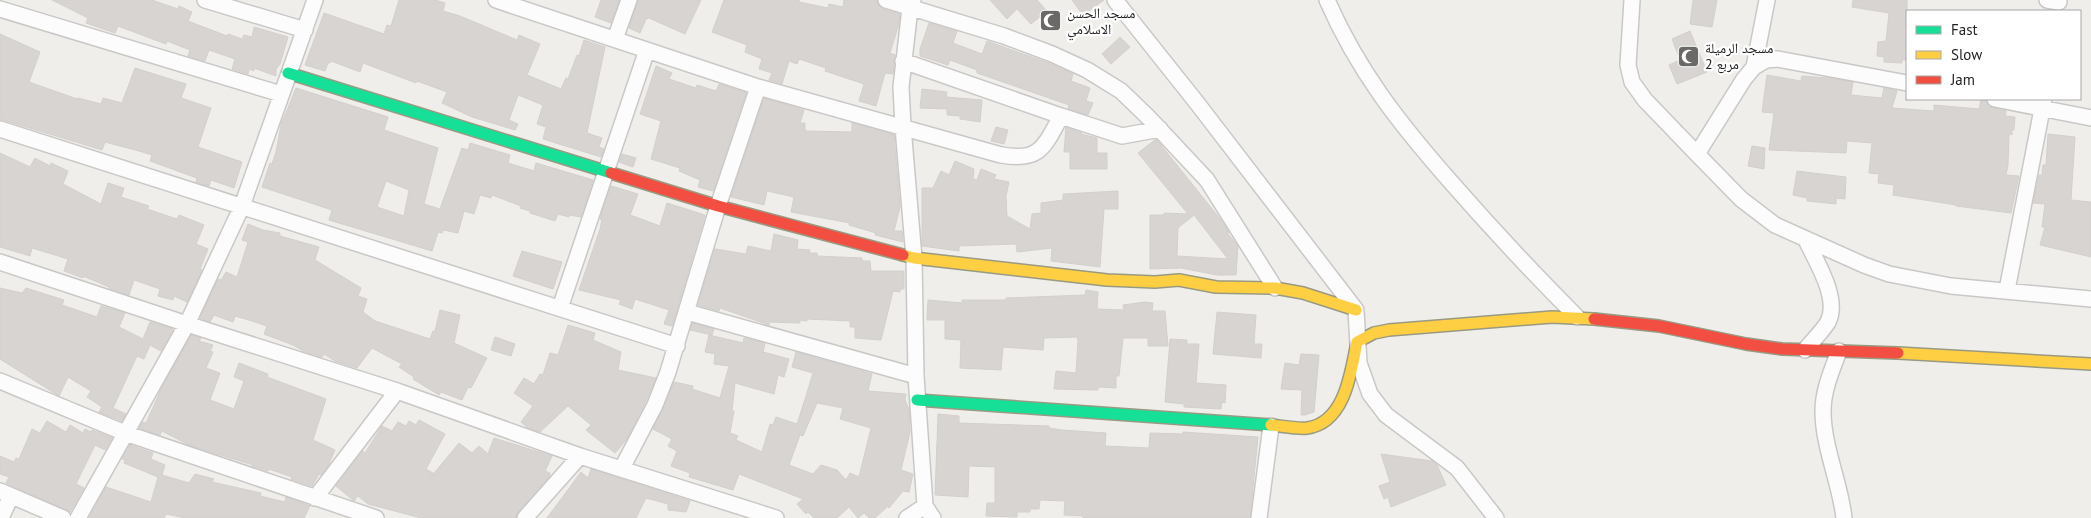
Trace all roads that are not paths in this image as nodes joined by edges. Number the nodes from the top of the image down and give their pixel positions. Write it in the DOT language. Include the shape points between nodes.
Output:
graph roads {
  1 [pos="205,0"];
  2 [pos="315,0"];
  3 [pos="496,0"];
  4 [pos="629,0"];
  5 [pos="886,0"];
  6 [pos="1115,0"];
  7 [pos="1327,0"];
  8 [pos="1632,0"];
  9 [pos="1767,0"];
  10 [pos="912,4"];
  11 [pos="3,9"];
  12 [pos="305,30"];
  13 [pos="615,39"];
  14 [pos="647,50"];
  15 [pos="903,61"];
  16 [pos="1754,67"];
  17 [pos="288,73"];
  18 [pos="1906,83"];
  19 [pos="758,87"];
  20 [pos="281,94"];
  21 [pos="2007,100"];
  22 [pos="2043,103"];
  23 [pos="1061,116"];
  24 [pos="2091,118"];
  25 [pos="903,127"];
  26 [pos="0,129"];
  27 [pos="1160,129"];
  28 [pos="1697,154"];
  29 [pos="606,171"];
  30 [pos="242,206"];
  31 [pos="718,206"];
  32 [pos="1806,240"];
  33 [pos="914,258"];
  34 [pos="0,262"];
  35 [pos="1275,288"];
  36 [pos="2007,290"];
  37 [pos="2091,299"];
  38 [pos="560,308"];
  39 [pos="1356,310"];
  40 [pos="687,312"];
  41 [pos="1577,318"];
  42 [pos="187,324"];
  43 [pos="1356,342"];
  44 [pos="677,346"];
  45 [pos="1805,350"];
  46 [pos="1839,351"];
  47 [pos="2091,364"];
  48 [pos="916,376"];
  49 [pos="0,381"];
  50 [pos="397,391"];
  51 [pos="917,400"];
  52 [pos="1271,426"];
  53 [pos="125,433"];
  54 [pos="580,456"];
  55 [pos="622,468"];
  56 [pos="6,494"];
  57 [pos="315,498"];
  58 [pos="930,514"];
  59 [pos="755,515"];
  60 [pos="1,518"];
  61 [pos="63,518"];
  62 [pos="78,518"];
  63 [pos="376,518"];
  64 [pos="525,518"];
  65 [pos="776,518"];
  66 [pos="907,518"];
  67 [pos="938,518"];
  68 [pos="1259,518"];
  69 [pos="1496,518"];
  70 [pos="1844,518"];
  1 -- 12 [label="street"];
  2 -- 12 [label="street"];
  3 -- 13 [label="street"];
  4 -- 13 [label="street"];
  5 -- 10 [label="street"];
  6 -- 39 [label="street"];
  7 -- 41 [label="street" via="1369,81 1399,122 1485,222"];
  8 -- 28 [label="street" via="1628,65 1632,82"];
  9 -- 16 [label="street"];
  10 -- 15 [label="street"];
  10 -- 27 [label="street" via="1052,54 1087,70 1122,91"];
  11 -- 20 [label="street"];
  12 -- 17 [label="street"];
  13 -- 14 [label="street"];
  14 -- 19 [label="street"];
  14 -- 29 [label="street"];
  15 -- 23 [label="street"];
  15 -- 25 [label="street"];
  16 -- 18 [label="street" via="1766,60 1778,59"];
  16 -- 28 [label="street"];
  17 -- 20 [label="street"];
  17 -- 29 [label="street"];
  19 -- 25 [label="street"];
  19 -- 31 [label="street"];
  20 -- 30 [label="street"];
  21 -- 22 [label="street"];
  22 -- 24 [label="street"];
  22 -- 36 [label="street"];
  23 -- 25 [label="street" via="1042,147 1034,154 1020,158"];
  23 -- 27 [label="street" via="1122,136"];
  25 -- 33 [label="street"];
  26 -- 30 [label="street"];
  27 -- 35 [label="street" via="1207,180"];
  28 -- 32 [label="street" via="1757,212"];
  29 -- 31 [label="street"];
  29 -- 38 [label="street"];
  30 -- 38 [label="street"];
  30 -- 42 [label="street"];
  31 -- 33 [label="street"];
  31 -- 40 [label="street"];
  32 -- 36 [label="street" via="1889,274 1951,286"];
  32 -- 45 [label="street" via="1832,302 1828,322"];
  33 -- 35 [label="street" via="1116,280 1179,280 1216,287"];
  33 -- 48 [label="street"];
  34 -- 42 [label="street"];
  35 -- 39 [label="street" via="1303,293"];
  36 -- 37 [label="street"];
  38 -- 44 [label="street"];
  39 -- 43 [label="street"];
  40 -- 44 [label="street"];
  40 -- 48 [label="street"];
  41 -- 43 [label="street" via="1389,330"];
  41 -- 45 [label="street" via="1679,329 1763,347"];
  42 -- 50 [label="street"];
  42 -- 53 [label="street"];
  43 -- 52 [label="street" via="1343,398 1334,415 1320,425 1307,428"];
  43 -- 69 [label="street" via="1363,377 1370,394 1386,415 1456,468"];
  44 -- 55 [label="street" via="658,397"];
  45 -- 46 [label="street"];
  46 -- 47 [label="street"];
  46 -- 70 [label="street" via="1828,380 1823,410"];
  48 -- 51 [label="street"];
  49 -- 53 [label="street"];
  50 -- 54 [label="street"];
  50 -- 57 [label="street"];
  51 -- 52 [label="street"];
  51 -- 58 [label="street"];
  52 -- 68 [label="street"];
  53 -- 57 [label="street"];
  53 -- 62 [label="street"];
  54 -- 55 [label="street"];
  54 -- 64 [label="street"];
  55 -- 59 [label="street"];
  56 -- 60 [label="street"];
  56 -- 61 [label="street"];
  57 -- 63 [label="street"];
  58 -- 66 [label="street"];
  58 -- 67 [label="street"];
  59 -- 65 [label="street"];
}
